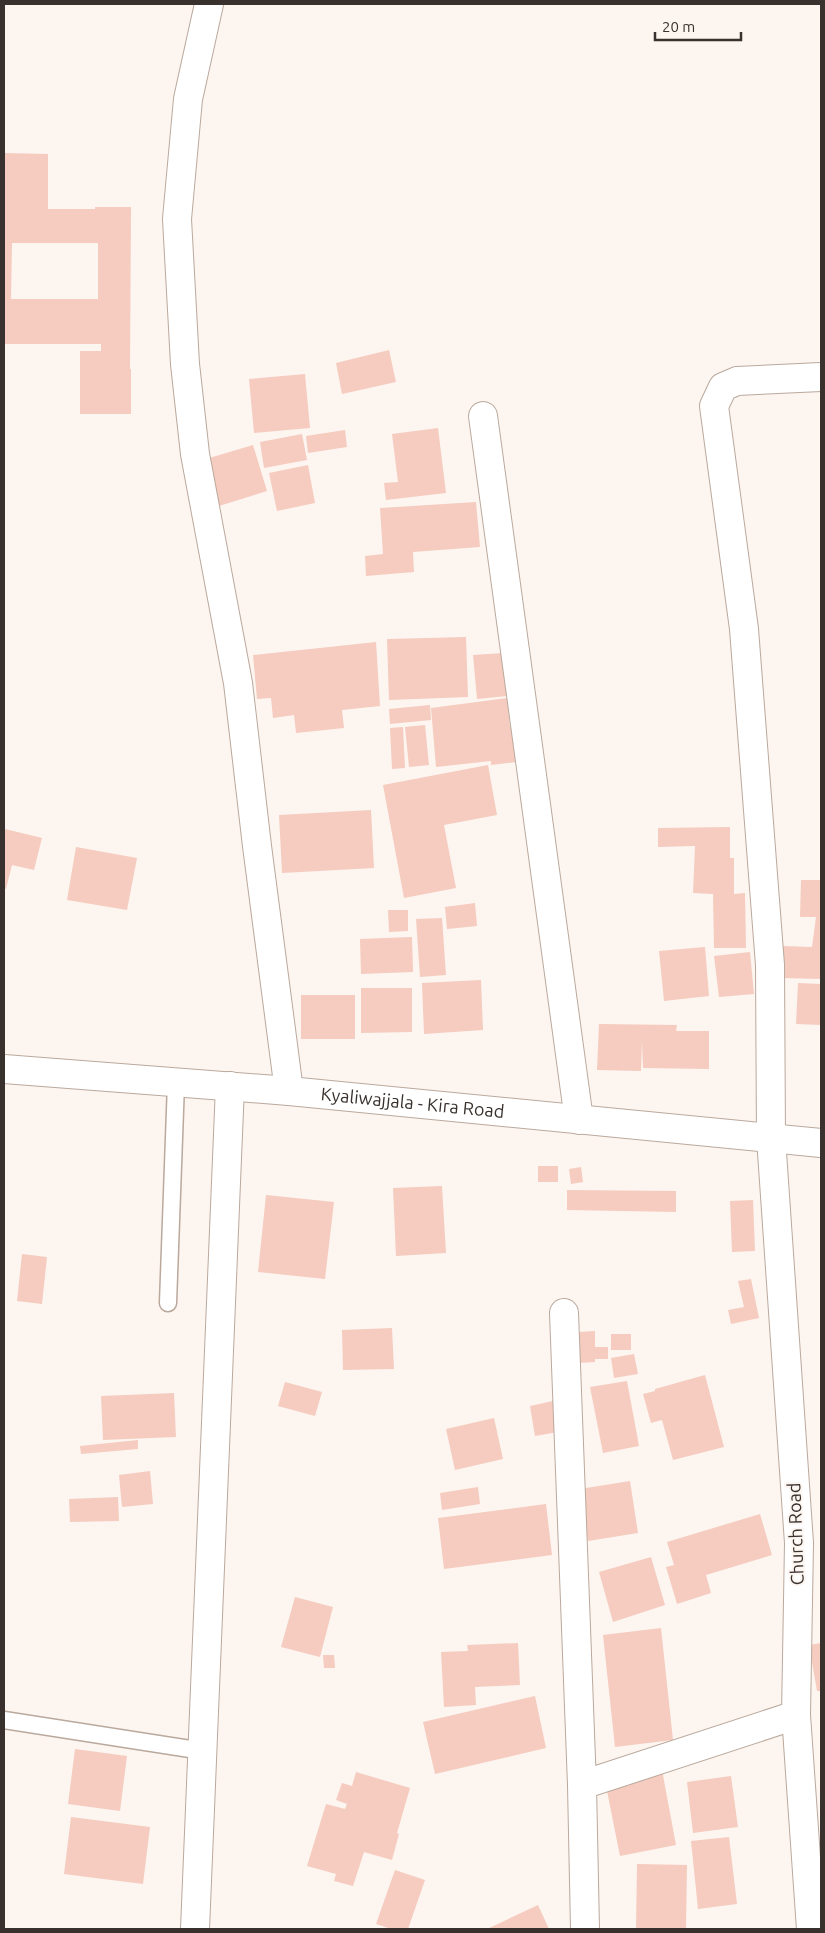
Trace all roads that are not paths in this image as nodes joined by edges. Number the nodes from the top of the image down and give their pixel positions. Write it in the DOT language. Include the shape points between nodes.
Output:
graph roads {
  1 [pos="209,4"];
  2 [pos="821,376"];
  3 [pos="483,416"];
  4 [pos="4,1069"];
  5 [pos="176,1083"];
  6 [pos="230,1086"];
  7 [pos="288,1091"];
  8 [pos="579,1120"];
  9 [pos="771,1138"];
  10 [pos="821,1144"];
  11 [pos="168,1303"];
  12 [pos="564,1313"];
  13 [pos="796,1715"];
  14 [pos="4,1720"];
  15 [pos="203,1751"];
  16 [pos="582,1785"];
  17 [pos="196,1929"];
  18 [pos="585,1929"];
  19 [pos="811,1929"];
  1 -- 7 [label="street" via="188,99 176,220 184,364 195,454 238,683"];
  2 -- 9 [label="street, Church Road" via="737,381 723,387 714,406 744,629 758,790 770,965"];
  3 -- 8 [label="street"];
  4 -- 5 [label="street, Kyaliwajjala - Kira Road"];
  5 -- 6 [label="street, Kyaliwajjala - Kira Road"];
  5 -- 11 [label="lane"];
  6 -- 7 [label="street, Kyaliwajjala - Kira Road"];
  6 -- 15 [label="street"];
  7 -- 8 [label="street, Kyaliwajjala - Kira Road"];
  8 -- 9 [label="street, Kyaliwajjala - Kira Road"];
  9 -- 10 [label="street, Kyaliwajjala - Kira Road"];
  9 -- 13 [label="street, Church Road" via="799,1543"];
  12 -- 16 [label="street"];
  13 -- 16 [label="street"];
  13 -- 19 [label="street, Church Road"];
  14 -- 15 [label="lane"];
  15 -- 17 [label="street"];
  16 -- 18 [label="street"];
}
